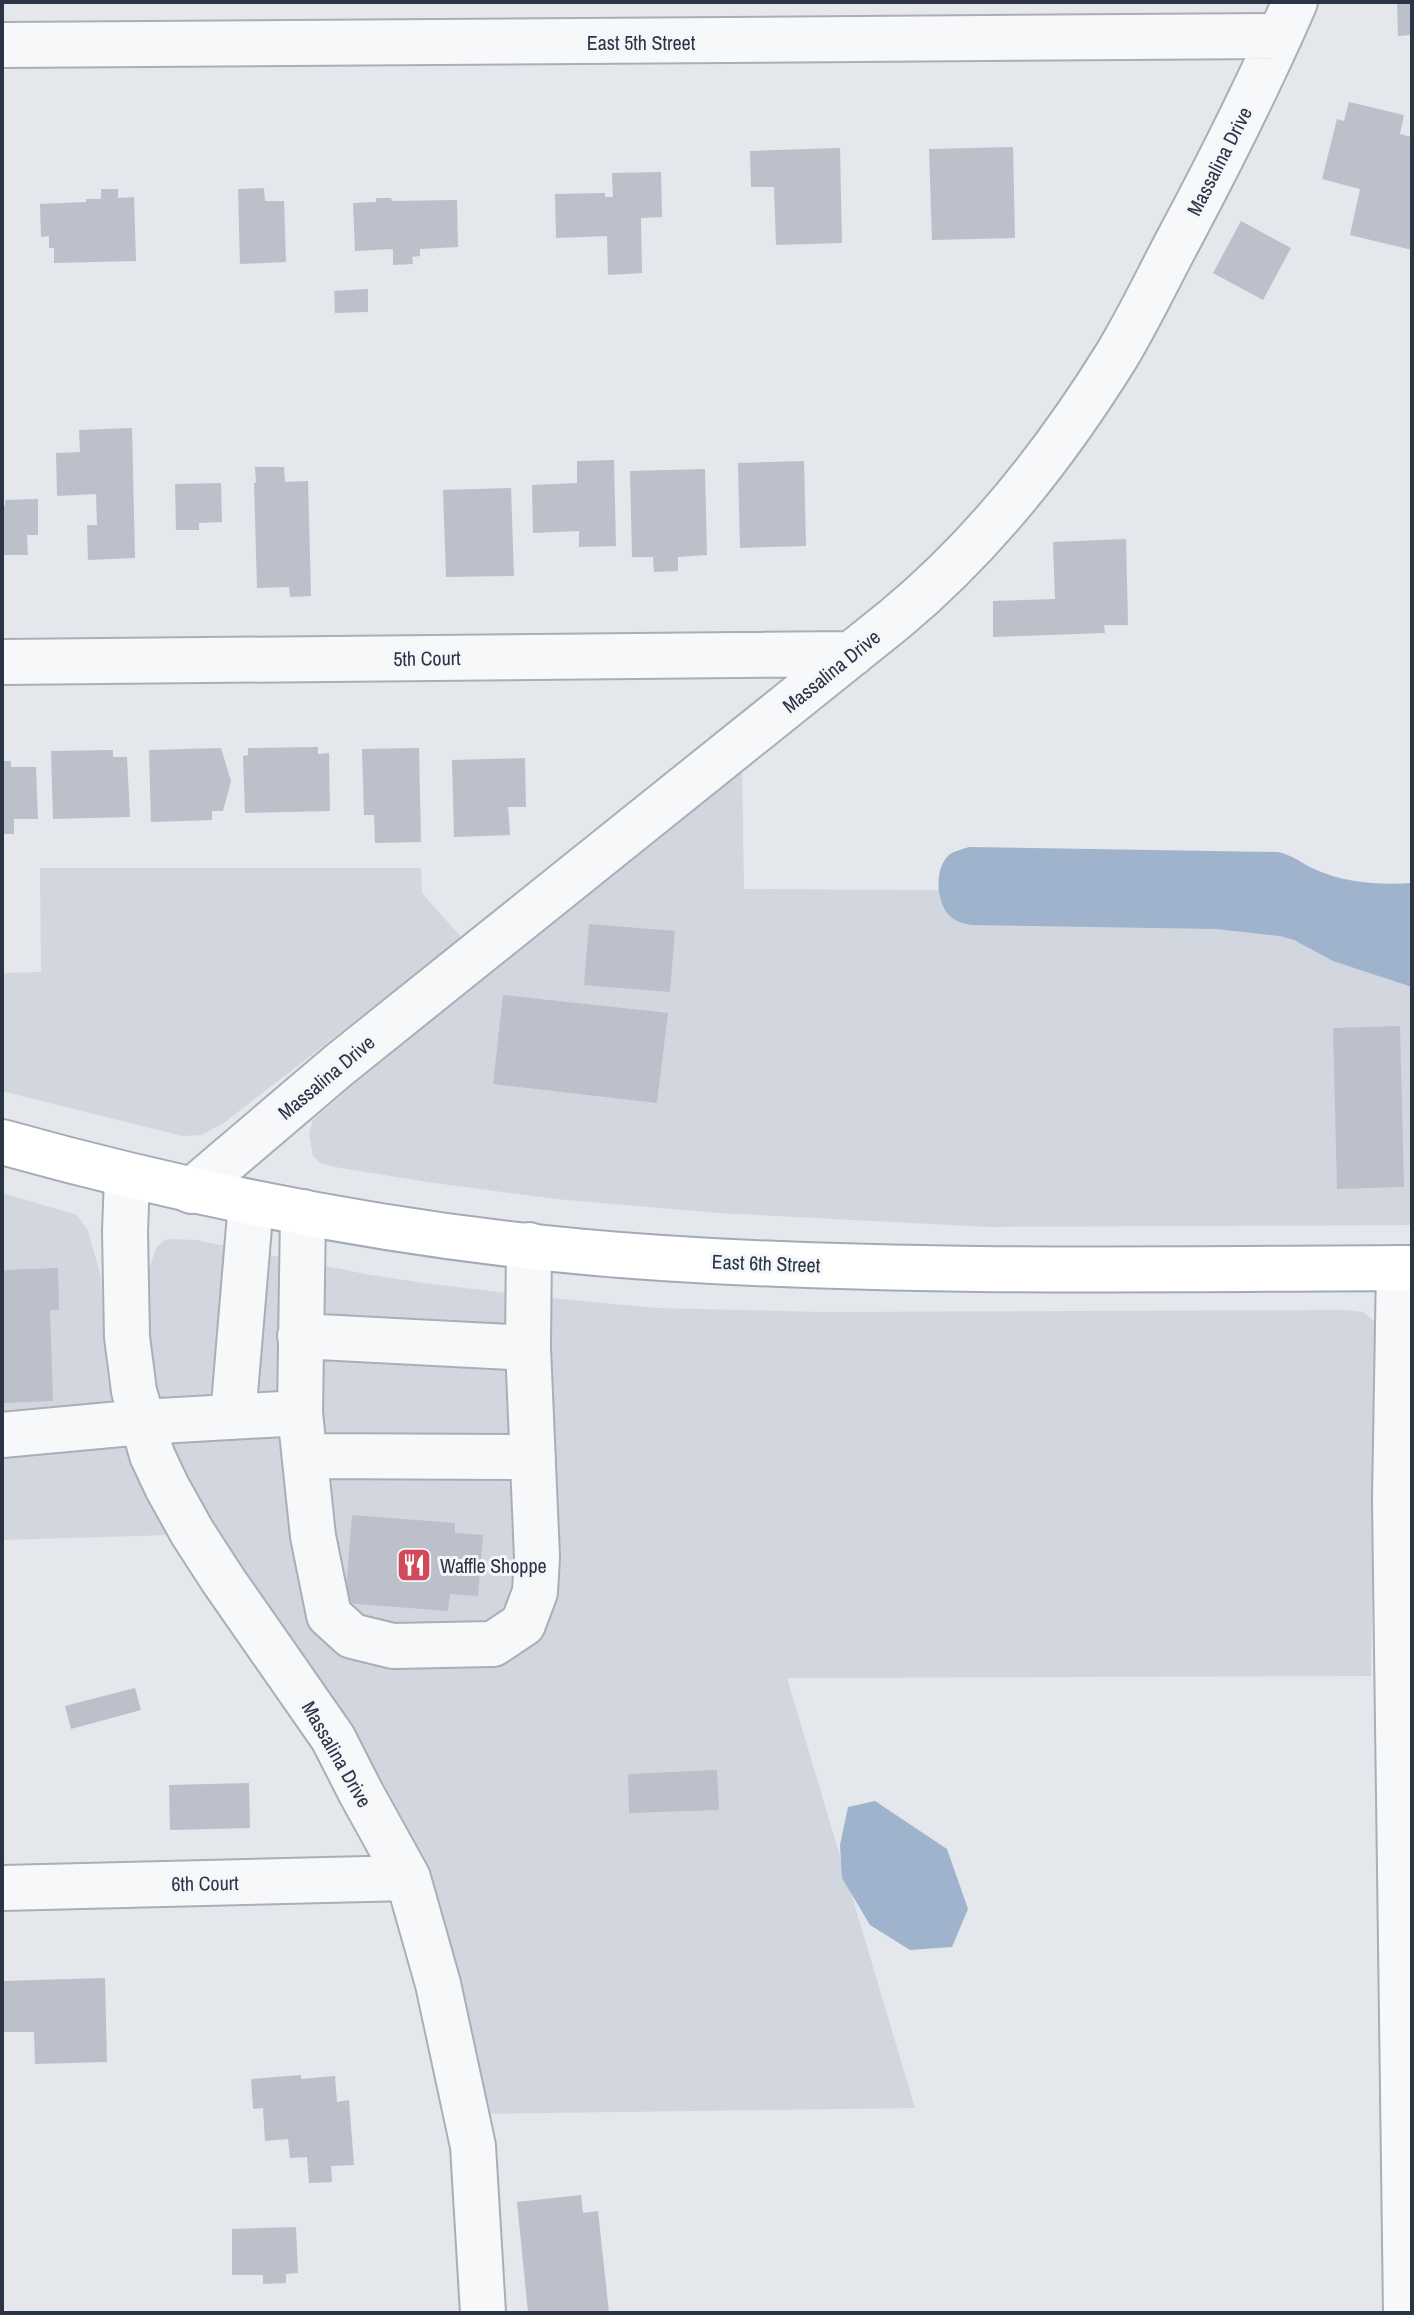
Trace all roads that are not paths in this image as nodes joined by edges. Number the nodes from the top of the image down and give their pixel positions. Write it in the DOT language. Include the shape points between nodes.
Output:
graph roads {
  1 [pos="1287,19"];
  2 [pos="2,45"];
  3 [pos="852,654"];
  4 [pos="2,662"];
  5 [pos="2,1142"];
  6 [pos="127,1176"];
  7 [pos="191,1191"];
  8 [pos="251,1203"];
  9 [pos="303,1212"];
  10 [pos="529,1245"];
  11 [pos="1406,1268"];
  12 [pos="300,1336"];
  13 [pos="528,1348"];
  14 [pos="300,1413"];
  15 [pos="233,1417"];
  16 [pos="142,1422"];
  17 [pos="2,1435"];
  18 [pos="322,1456"];
  19 [pos="533,1457"];
  20 [pos="408,1878"];
  21 [pos="2,1888"];
  22 [pos="483,2313"];
  23 [pos="1406,2313"];
  1 -- 2 [label="street, East 5th Street"];
  1 -- 3 [label="street, Massalina Drive" via="1217,167 1095,389 962,559"];
  3 -- 4 [label="street, 5th Court"];
  3 -- 7 [label="street, Massalina Drive" via="339,1065"];
  5 -- 6 [label="main road, East 6th Street"];
  6 -- 7 [label="main road, East 6th Street"];
  6 -- 16 [label="street, Massalina Drive" via="127,1337"];
  7 -- 8 [label="main road, East 6th Street"];
  8 -- 9 [label="main road, East 6th Street"];
  8 -- 15 [label="street"];
  9 -- 10 [label="main road, East 6th Street"];
  9 -- 12 [label="street"];
  10 -- 11 [label="main road, East 6th Street" via="660,1258 955,1269"];
  10 -- 13 [label="street"];
  11 -- 23 [label="street" via="1395,1500"];
  12 -- 13 [label="street"];
  12 -- 14 [label="street"];
  13 -- 19 [label="street"];
  14 -- 15 [label="street"];
  14 -- 18 [label="street"];
  15 -- 16 [label="street"];
  16 -- 17 [label="street"];
  16 -- 20 [label="street, Massalina Drive" via="152,1455 192,1532 333,1738"];
  18 -- 19 [label="street"];
  18 -- 19 [label="street" via="313,1536 329,1615 352,1636 393,1646 493,1644 523,1624 535,1592"];
  20 -- 21 [label="street, 6th Court"];
  20 -- 22 [label="street, Massalina Drive" via="438,1984 473,2146"];
}
